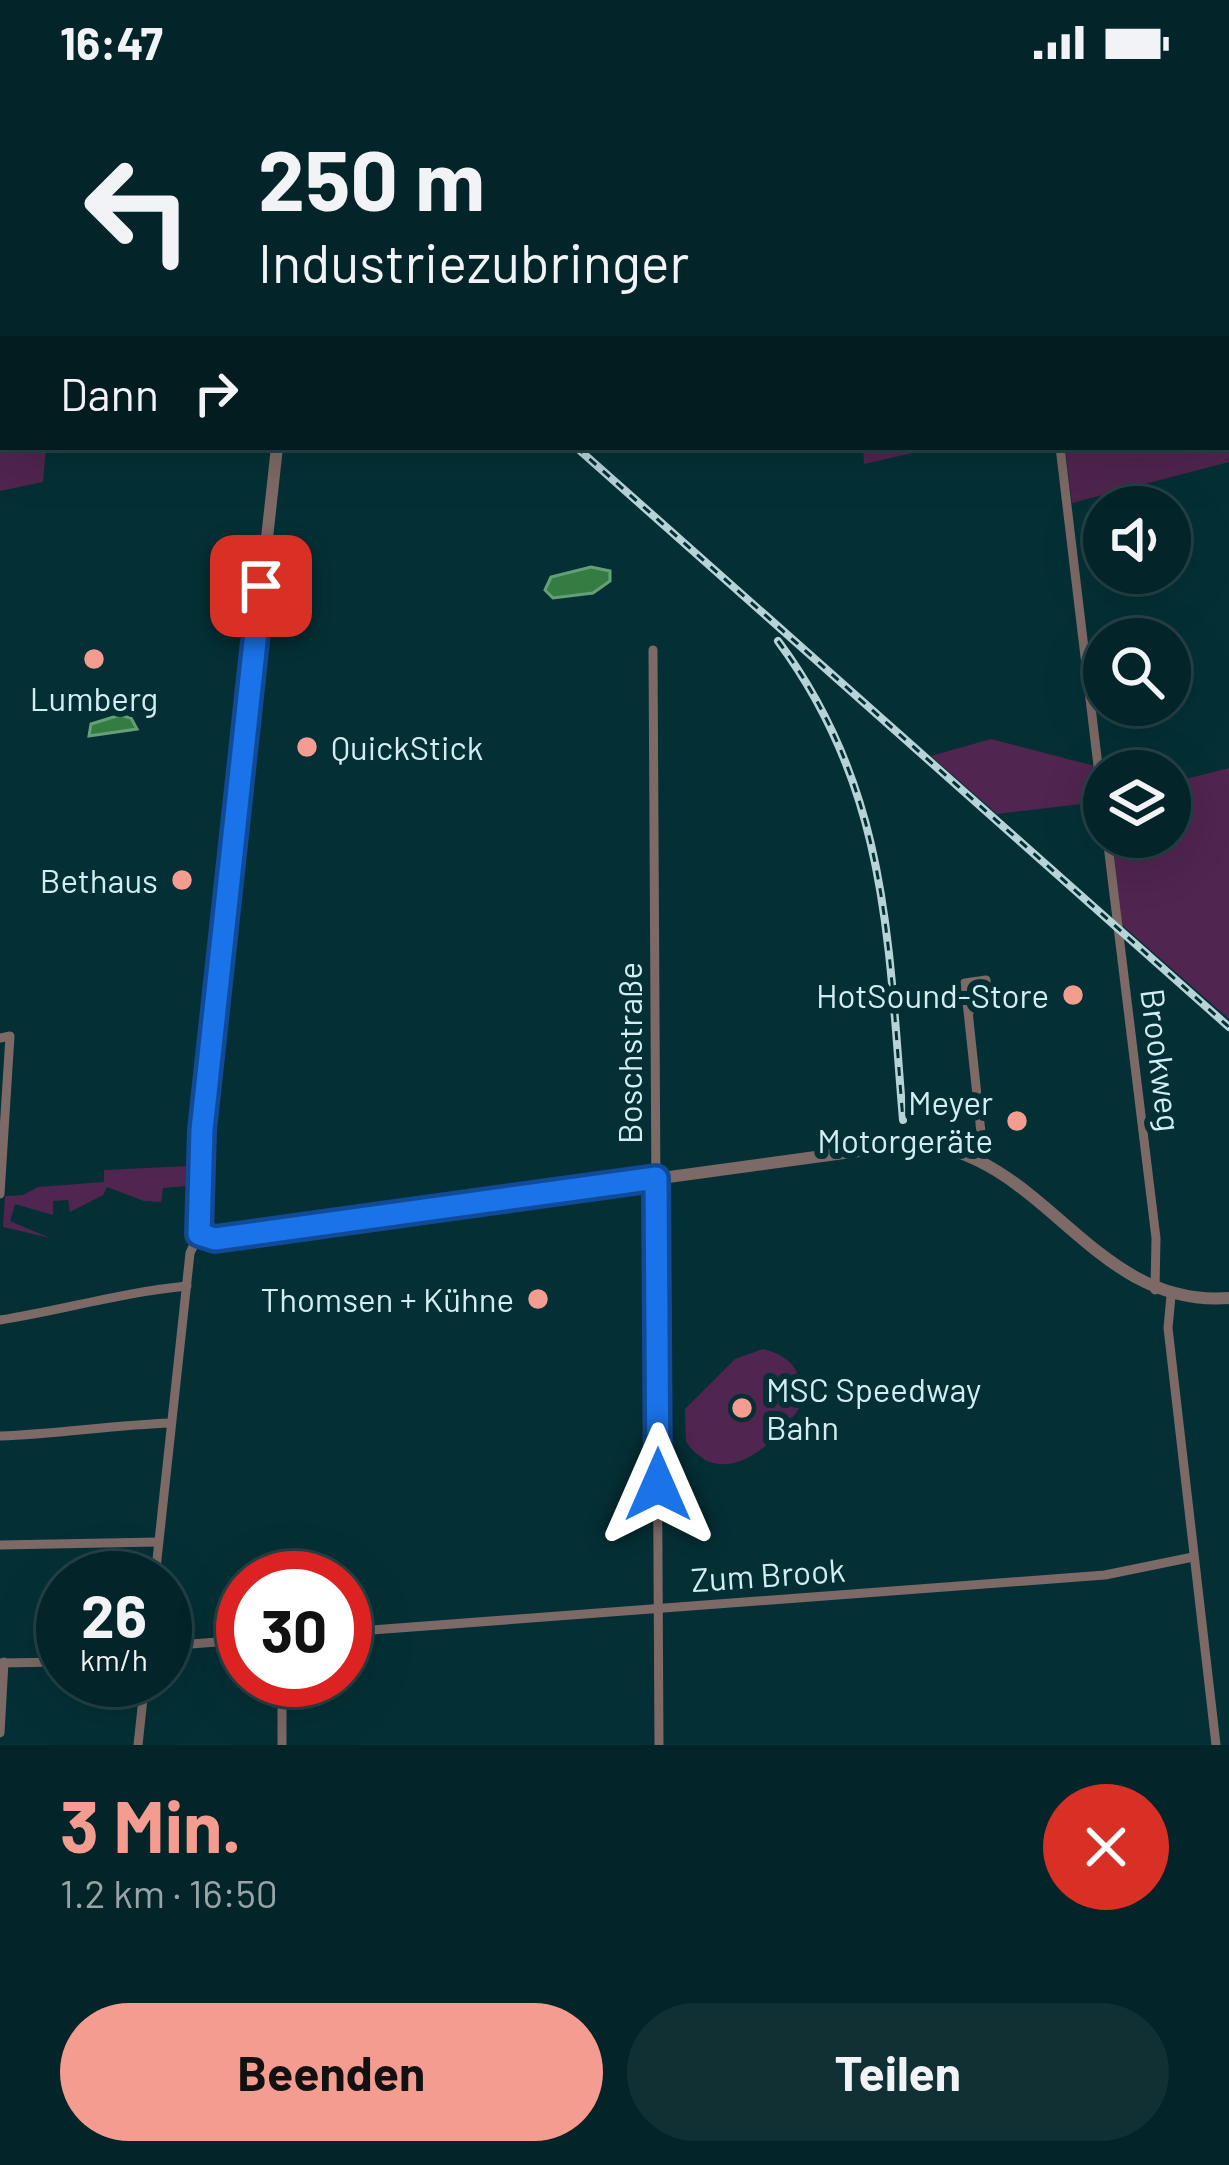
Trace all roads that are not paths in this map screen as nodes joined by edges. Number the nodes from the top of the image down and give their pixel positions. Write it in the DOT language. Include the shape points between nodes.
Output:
graph roads {
  1 [pos="277,450"];
  2 [pos="1060,450"];
  3 [pos="653,650"];
  4 [pos="1096,750"];
  5 [pos="1109,858"];
  6 [pos="969,1012"];
  7 [pos="5,1037"];
  8 [pos="976,1156"];
  9 [pos="1,1174"];
  10 [pos="656,1178"];
  11 [pos="0,1194"];
  12 [pos="199,1234"];
  13 [pos="187,1286"];
  14 [pos="1155,1290"];
  15 [pos="1171,1296"];
  16 [pos="1229,1298"];
  17 [pos="0,1320"];
  18 [pos="172,1424"];
  19 [pos="0,1436"];
  20 [pos="158,1542"];
  21 [pos="0,1544"];
  22 [pos="157,1551"];
  23 [pos="1193,1557"];
  24 [pos="659,1609"];
  25 [pos="372,1630"];
  26 [pos="36,1662"];
  27 [pos="2,1663"];
  28 [pos="142,1707"];
  29 [pos="282,1707"];
  30 [pos="0,1733"];
  31 [pos="138,1745"];
  32 [pos="281,1745"];
  33 [pos="659,1745"];
  34 [pos="1216,1745"];
  1 -- 12 [label="street" via="211,1041"];
  2 -- 4 [label="street"];
  3 -- 10 [label="street, Boschstraße"];
  5 -- 14 [label="street, Brookweg" via="1154,1217"];
  6 -- 8 [label="street" via="982,1142"];
  7 -- 9 [label="street"];
  8 -- 10 [label="street" via="949,1146 882,1146"];
  8 -- 14 [label="street"];
  9 -- 11 [label="street"];
  10 -- 12 [label="street" via="215,1239"];
  10 -- 24 [label="street, Boschstraße"];
  12 -- 13 [label="street"];
  13 -- 17 [label="street"];
  13 -- 18 [label="street"];
  14 -- 15 [label="street"];
  15 -- 16 [label="street"];
  15 -- 23 [label="street"];
  18 -- 19 [label="street"];
  18 -- 20 [label="street"];
  20 -- 21 [label="street"];
  20 -- 22 [label="street"];
  23 -- 24 [label="street, Zum Brook" via="1105,1575"];
  23 -- 34 [label="street"];
  24 -- 25 [label="street, Zum Brook"];
  24 -- 33 [label="street, Boschstraße"];
  26 -- 27 [label="street"];
  27 -- 30 [label="street"];
  28 -- 31 [label="street"];
  29 -- 32 [label="street"];
}
